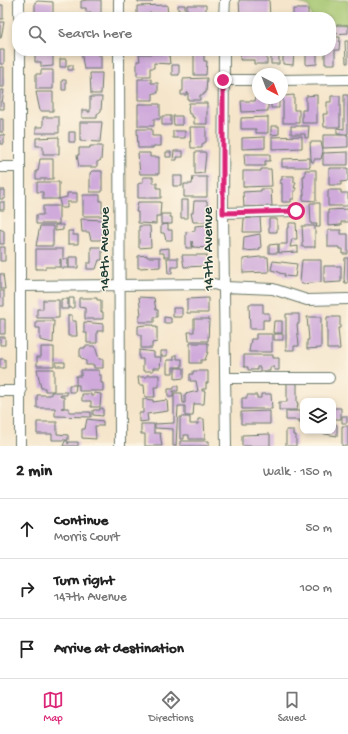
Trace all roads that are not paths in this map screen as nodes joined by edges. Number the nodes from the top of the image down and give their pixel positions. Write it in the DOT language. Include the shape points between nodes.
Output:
graph roads {
  1 [pos="19,0"];
  2 [pos="119,0"];
  3 [pos="225,0"];
  4 [pos="20,12"];
  5 [pos="119,12"];
  6 [pos="224,12"];
  7 [pos="20,56"];
  8 [pos="119,56"];
  9 [pos="224,56"];
  10 [pos="223,80"];
  11 [pos="252,80"];
  12 [pos="288,80"];
  13 [pos="348,80"];
  14 [pos="0,167"];
  15 [pos="20,167"];
  16 [pos="296,211"];
  17 [pos="223,213"];
  18 [pos="120,284"];
  19 [pos="20,286"];
  20 [pos="224,287"];
  21 [pos="348,299"];
  22 [pos="226,378"];
  23 [pos="329,378"];
  24 [pos="0,391"];
  25 [pos="20,391"];
  26 [pos="20,446"];
  27 [pos="120,446"];
  28 [pos="226,446"];
  1 -- 4 [label="street"];
  2 -- 5 [label="street"];
  3 -- 6 [label="street"];
  7 -- 15 [label="street"];
  8 -- 18 [label="street, 148th Avenue"];
  9 -- 10 [label="street, 147th Avenue"];
  10 -- 11 [label="street"];
  10 -- 17 [label="street, 147th Avenue"];
  12 -- 13 [label="street"];
  14 -- 15 [label="street"];
  15 -- 19 [label="street"];
  16 -- 17 [label="street"];
  17 -- 20 [label="street, 147th Avenue"];
  18 -- 19 [label="street"];
  18 -- 20 [label="street" via="214,284"];
  18 -- 27 [label="street, 148th Avenue"];
  19 -- 25 [label="street"];
  20 -- 21 [label="street" via="273,289 307,300"];
  20 -- 22 [label="street, 147th Avenue"];
  22 -- 23 [label="street"];
  22 -- 28 [label="street, 147th Avenue"];
  24 -- 25 [label="street"];
  25 -- 26 [label="street"];
}
